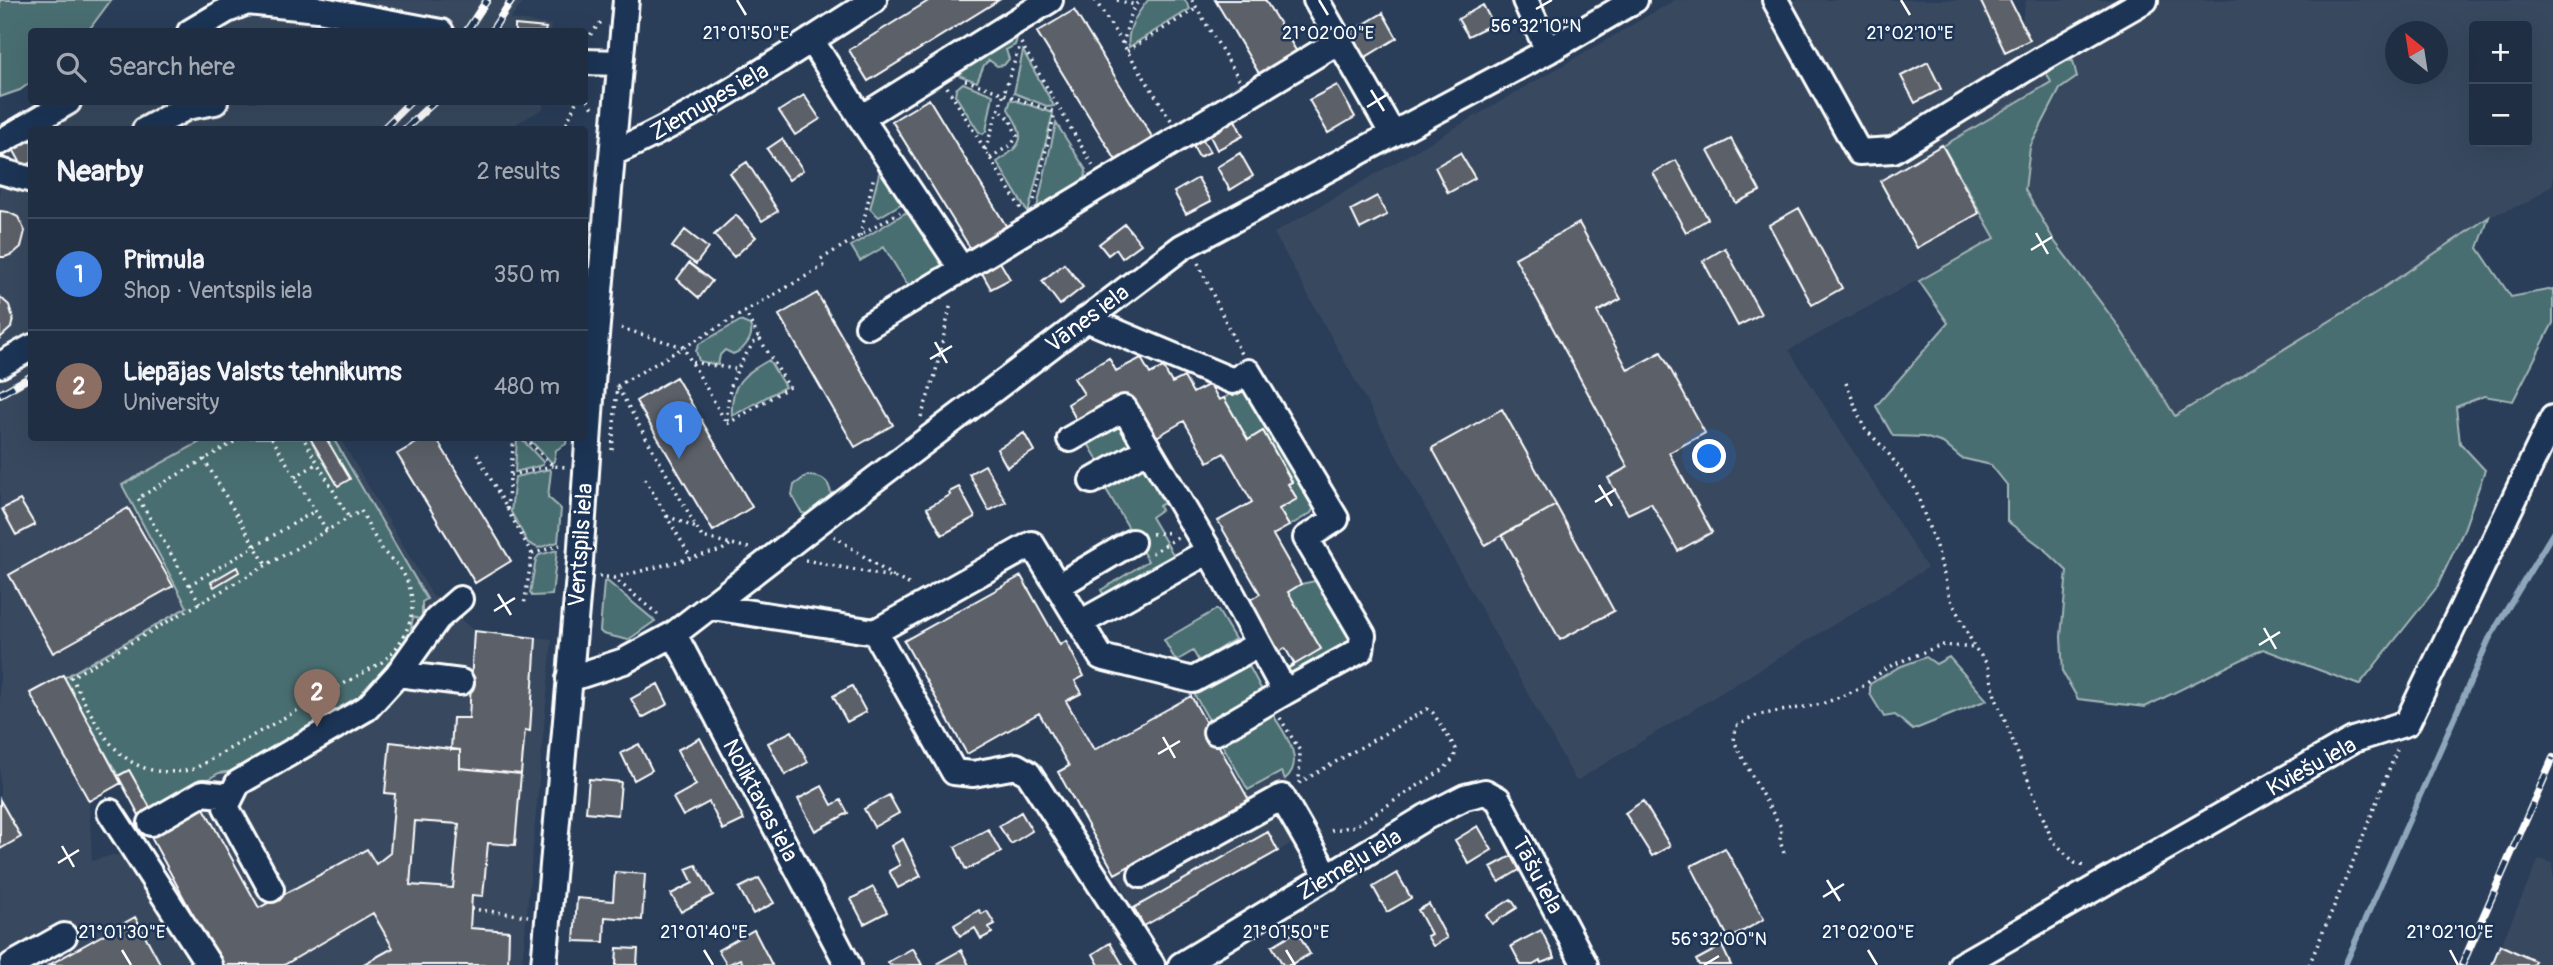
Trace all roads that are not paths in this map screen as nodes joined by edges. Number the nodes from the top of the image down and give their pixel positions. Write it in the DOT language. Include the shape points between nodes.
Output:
graph roads {
  1 [pos="626,0"];
  2 [pos="874,0"];
  3 [pos="1050,0"];
  4 [pos="1316,0"];
  5 [pos="1525,0"];
  6 [pos="1635,0"];
  7 [pos="1775,0"];
  8 [pos="2145,0"];
  9 [pos="361,17"];
  10 [pos="197,28"];
  11 [pos="343,28"];
  12 [pos="420,28"];
  13 [pos="811,40"];
  14 [pos="1339,41"];
  15 [pos="1548,51"];
  16 [pos="588,62"];
  17 [pos="620,63"];
  18 [pos="63,105"];
  19 [pos="198,105"];
  20 [pos="861,118"];
  21 [pos="152,126"];
  22 [pos="1392,133"];
  23 [pos="0,142"];
  24 [pos="614,153"];
  25 [pos="0,171"];
  26 [pos="28,179"];
  27 [pos="961,268"];
  28 [pos="1086,319"];
  29 [pos="868,327"];
  30 [pos="28,349"];
  31 [pos="0,365"];
  32 [pos="2553,418"];
  33 [pos="588,434"];
  34 [pos="1070,439"];
  35 [pos="587,441"];
  36 [pos="1148,449"];
  37 [pos="1092,481"];
  38 [pos="1132,542"];
  39 [pos="1209,551"];
  40 [pos="1058,586"];
  41 [pos="460,599"];
  42 [pos="712,607"];
  43 [pos="1080,622"];
  44 [pos="875,632"];
  45 [pos="674,634"];
  46 [pos="1259,644"];
  47 [pos="398,674"];
  48 [pos="569,679"];
  49 [pos="461,682"];
  50 [pos="1278,696"];
  51 [pos="1216,732"];
  52 [pos="1485,792"];
  53 [pos="230,796"];
  54 [pos="110,812"];
  55 [pos="151,823"];
  56 [pos="1339,870"];
  57 [pos="1140,876"];
  58 [pos="271,888"];
  59 [pos="64,936"];
  60 [pos="12,965"];
  61 [pos="209,965"];
  62 [pos="544,965"];
  63 [pos="848,965"];
  64 [pos="1152,965"];
  65 [pos="1181,965"];
  66 [pos="1585,965"];
  67 [pos="1961,965"];
  1 -- 17 [label="street, Ventspils iela"];
  2 -- 13 [label="street, Ziemupes iela"];
  3 -- 20 [label="street"];
  4 -- 14 [label="street"];
  5 -- 15 [label="street"];
  6 -- 15 [label="street, Vānes iela"];
  7 -- 8 [label="street" via="1859,152 1893,150"];
  9 -- 10 [label="street" via="247,2"];
  9 -- 11 [label="street"];
  9 -- 12 [label="street"];
  13 -- 20 [label="street"];
  13 -- 24 [label="street, Ziemupes iela" via="717,98"];
  14 -- 22 [label="street"];
  14 -- 27 [label="street"];
  15 -- 22 [label="street, Vānes iela"];
  16 -- 17 [label="street"];
  17 -- 24 [label="street, Ventspils iela"];
  18 -- 23 [label="street"];
  19 -- 21 [label="street"];
  20 -- 27 [label="street"];
  22 -- 28 [label="street, Vānes iela" via="1188,244"];
  24 -- 33 [label="street, Ventspils iela"];
  25 -- 26 [label="street"];
  27 -- 29 [label="street"];
  28 -- 42 [label="street, Vānes iela"];
  28 -- 50 [label="street" via="1233,381 1248,372 1336,519 1306,538 1363,635 1361,650"];
  30 -- 31 [label="street"];
  32 -- 67 [label="street, Kviešu iela" via="2407,723 2353,740"];
  34 -- 36 [label="street" via="1124,408"];
  35 -- 48 [label="street, Ventspils iela"];
  36 -- 37 [label="street"];
  36 -- 39 [label="street"];
  38 -- 40 [label="street"];
  39 -- 43 [label="street"];
  39 -- 46 [label="street"];
  40 -- 43 [label="street"];
  40 -- 44 [label="street" via="1032,544"];
  41 -- 47 [label="street" via="437,619"];
  42 -- 44 [label="street"];
  42 -- 45 [label="street, Vānes iela"];
  43 -- 46 [label="street" via="1101,657 1193,680"];
  44 -- 64 [label="street" via="954,772 973,775 1016,766 1028,773"];
  45 -- 48 [label="street, Vānes iela" via="624,661"];
  45 -- 63 [label="street, Noliktavas iela"];
  46 -- 50 [label="street"];
  47 -- 49 [label="street"];
  47 -- 53 [label="street" via="367,708 238,783"];
  48 -- 62 [label="street, Ventspils iela"];
  50 -- 51 [label="street"];
  52 -- 56 [label="street, Ziemeļu iela" via="1426,817"];
  52 -- 66 [label="street, Tāšu iela" via="1498,799"];
  53 -- 55 [label="street" via="203,793"];
  53 -- 58 [label="street" via="226,807 232,821"];
  54 -- 61 [label="street"];
  56 -- 57 [label="street" via="1282,797"];
  56 -- 65 [label="street, Ziemeļu iela"];
  59 -- 60 [label="street"];
}
